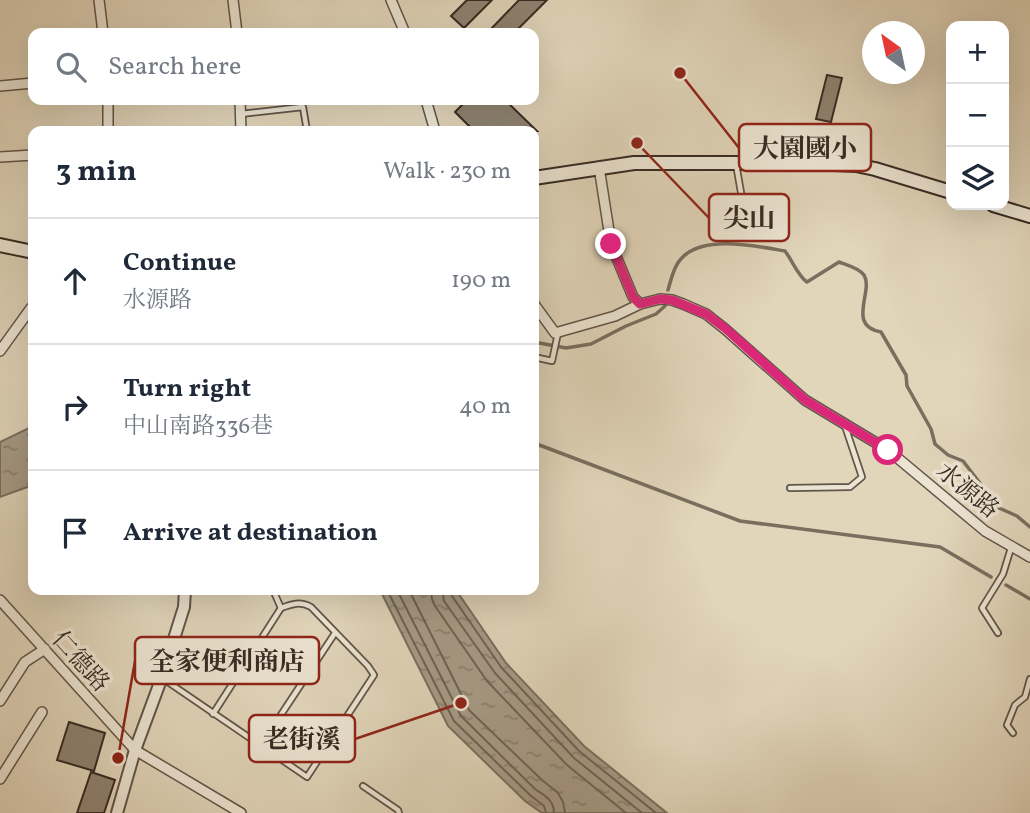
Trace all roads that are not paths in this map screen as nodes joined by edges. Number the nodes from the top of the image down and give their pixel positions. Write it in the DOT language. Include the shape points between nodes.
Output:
graph roads {
  1 [pos="99,0"];
  2 [pos="233,0"];
  3 [pos="391,0"];
  4 [pos="102,28"];
  5 [pos="236,28"];
  6 [pos="403,28"];
  7 [pos="28,83"];
  8 [pos="0,86"];
  9 [pos="108,105"];
  10 [pos="240,105"];
  11 [pos="427,105"];
  12 [pos="240,114"];
  13 [pos="108,126"];
  14 [pos="241,126"];
  15 [pos="306,126"];
  16 [pos="434,126"];
  17 [pos="28,155"];
  18 [pos="0,157"];
  19 [pos="736,162"];
  20 [pos="599,167"];
  21 [pos="539,177"];
  22 [pos="946,190"];
  23 [pos="1009,210"];
  24 [pos="1030,216"];
  25 [pos="747,221"];
  26 [pos="0,244"];
  27 [pos="28,251"];
  28 [pos="640,304"];
  29 [pos="539,311"];
  30 [pos="28,312"];
  31 [pos="0,330"];
  32 [pos="557,336"];
  33 [pos="10,337"];
  34 [pos="0,351"];
  35 [pos="539,358"];
  36 [pos="844,424"];
  37 [pos="790,488"];
  38 [pos="1012,546"];
  39 [pos="1030,556"];
  40 [pos="185,595"];
  41 [pos="275,595"];
  42 [pos="0,600"];
  43 [pos="281,608"];
  44 [pos="335,633"];
  45 [pos="998,633"];
  46 [pos="45,649"];
  47 [pos="162,677"];
  48 [pos="1030,678"];
  49 [pos="0,701"];
  50 [pos="42,712"];
  51 [pos="213,714"];
  52 [pos="1013,733"];
  53 [pos="261,745"];
  54 [pos="135,750"];
  55 [pos="0,779"];
  56 [pos="363,786"];
  57 [pos="117,813"];
  58 [pos="241,813"];
  59 [pos="399,813"];
  1 -- 4 [label="street"];
  2 -- 5 [label="street"];
  3 -- 6 [label="street"];
  7 -- 8 [label="street"];
  9 -- 13 [label="street"];
  10 -- 12 [label="street"];
  11 -- 16 [label="street"];
  12 -- 14 [label="street"];
  12 -- 15 [label="lane" via="303,107"];
  17 -- 18 [label="street"];
  19 -- 20 [label="main road"];
  19 -- 22 [label="main road" via="856,165"];
  19 -- 25 [label="lane"];
  20 -- 21 [label="main road"];
  20 -- 28 [label="street" via="611,244"];
  23 -- 24 [label="main road"];
  26 -- 27 [label="main road"];
  28 -- 32 [label="street, 水源路"];
  28 -- 36 [label="street, 水源路" via="672,300 706,314 805,400"];
  29 -- 32 [label="street"];
  30 -- 33 [label="street"];
  31 -- 33 [label="street"];
  32 -- 35 [label="lane" via="552,361"];
  33 -- 34 [label="street"];
  36 -- 37 [label="lane" via="862,477 850,486"];
  36 -- 38 [label="street, 水源路" via="888,450 985,531"];
  38 -- 39 [label="street, 水源路"];
  38 -- 45 [label="lane" via="1003,574 982,608"];
  40 -- 47 [label="street"];
  41 -- 43 [label="lane"];
  42 -- 46 [label="street, 仁德路"];
  43 -- 44 [label="lane" via="305,603"];
  43 -- 51 [label="lane"];
  44 -- 53 [label="lane"];
  44 -- 53 [label="lane" via="374,675 307,777"];
  46 -- 49 [label="street" via="25,662"];
  46 -- 54 [label="street, 仁德路"];
  47 -- 51 [label="lane"];
  47 -- 54 [label="street"];
  48 -- 52 [label="lane" via="1025,697 1015,705 1007,725"];
  50 -- 55 [label="street"];
  51 -- 53 [label="lane"];
  54 -- 57 [label="street"];
  54 -- 58 [label="street, 仁德路"];
  56 -- 59 [label="lane"];
}
